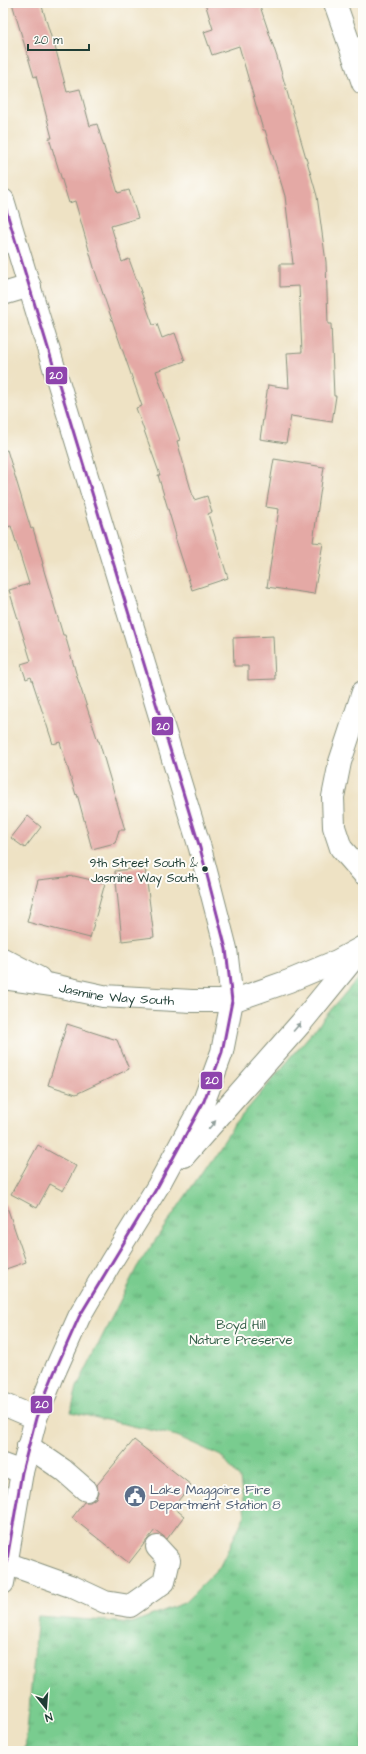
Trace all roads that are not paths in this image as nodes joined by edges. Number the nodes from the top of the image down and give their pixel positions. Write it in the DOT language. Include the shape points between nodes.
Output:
graph roads {
  1 [pos="335,3"];
  2 [pos="363,83"];
  3 [pos="3,200"];
  4 [pos="30,286"];
  5 [pos="3,294"];
  6 [pos="363,692"];
  7 [pos="363,873"];
  8 [pos="363,947"];
  9 [pos="3,959"];
  10 [pos="3,978"];
  11 [pos="52,985"];
  12 [pos="232,1001"];
  13 [pos="158,1186"];
  14 [pos="3,1404"];
  15 [pos="36,1418"];
  16 [pos="28,1446"];
  17 [pos="12,1469"];
  18 [pos="86,1490"];
  19 [pos="157,1547"];
  20 [pos="5,1573"];
  1 -- 2 [label="main road"];
  3 -- 4 [label="main road"];
  4 -- 5 [label="main road"];
  4 -- 12 [label="main road" via="200,848 226,949"];
  6 -- 7 [label="main road" via="340,762 333,805 334,827 341,848"];
  8 -- 12 [label="main road, Jasmine Way South" via="289,981"];
  13 -- 8 [label="main road, one-way" via="301,1023"];
  9 -- 11 [label="main road"];
  10 -- 11 [label="main road, Jasmine Way South"];
  11 -- 12 [label="main road, Jasmine Way South" via="103,996"];
  12 -- 13 [label="main road" via="222,1052 204,1100"];
  13 -- 15 [label="main road" via="79,1317"];
  14 -- 15 [label="main road"];
  15 -- 16 [label="main road"];
  16 -- 17 [label="main road"];
  16 -- 18 [label="main road" via="63,1470"];
  17 -- 20 [label="main road"];
  19 -- 20 [label="main road" via="169,1560 164,1582 130,1606 105,1602 73,1587"];
}
